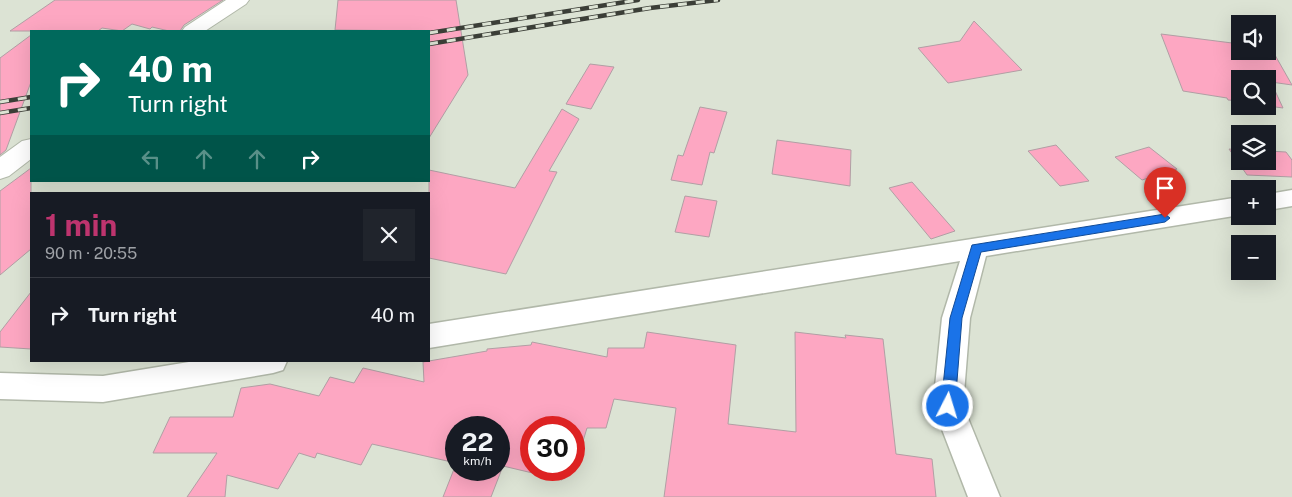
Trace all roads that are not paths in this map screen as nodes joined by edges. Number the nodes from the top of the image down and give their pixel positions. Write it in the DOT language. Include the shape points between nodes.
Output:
graph roads {
  1 [pos="239,0"];
  2 [pos="194,30"];
  3 [pos="30,148"];
  4 [pos="0,170"];
  5 [pos="1292,198"];
  6 [pos="1276,201"];
  7 [pos="1231,207"];
  8 [pos="976,248"];
  9 [pos="430,336"];
  10 [pos="267,362"];
  11 [pos="0,386"];
  12 [pos="984,497"];
  1 -- 2 [label="main road"];
  3 -- 4 [label="main road"];
  5 -- 6 [label="street"];
  7 -- 8 [label="street"];
  8 -- 9 [label="street"];
  8 -- 12 [label="street" via="956,318 948,406"];
  10 -- 11 [label="street" via="103,389"];
}
